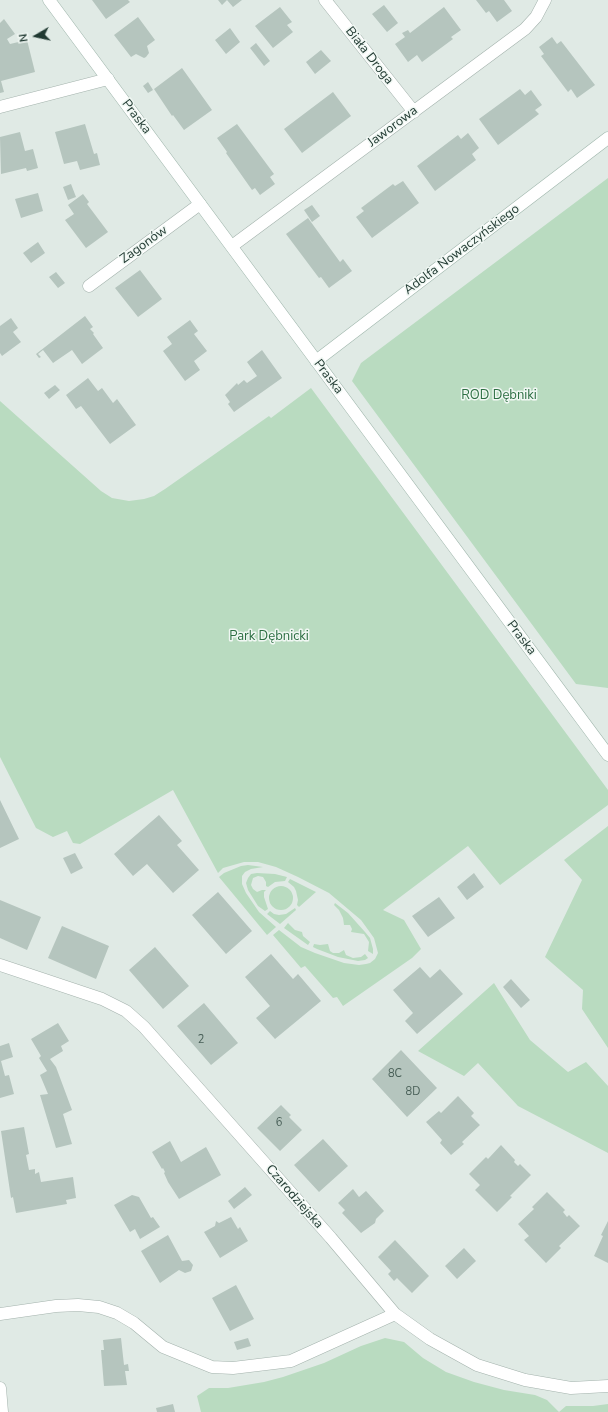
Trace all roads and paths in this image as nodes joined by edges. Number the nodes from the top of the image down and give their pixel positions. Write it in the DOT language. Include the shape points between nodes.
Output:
graph roads {
  1 [pos="49,0"];
  2 [pos="325,0"];
  3 [pos="544,0"];
  4 [pos="108,79"];
  5 [pos="0,107"];
  6 [pos="414,112"];
  7 [pos="608,138"];
  8 [pos="200,204"];
  9 [pos="232,246"];
  10 [pos="89,286"];
  11 [pos="316,361"];
  12 [pos="608,755"];
  13 [pos="0,965"];
  14 [pos="0,1314"];
  15 [pos="395,1314"];
  16 [pos="608,1386"];
  17 [pos="0,1388"];
  18 [pos="2,1412"];
  1 -- 4 [label="street, Praska"];
  2 -- 6 [label="street, Biała Droga"];
  3 -- 6 [label="street, Jaworowa" via="536,17 524,29"];
  4 -- 5 [label="street"];
  4 -- 8 [label="street, Praska"];
  6 -- 9 [label="street, Jaworowa"];
  7 -- 11 [label="street, Adolfa Nowaczyńskiego"];
  8 -- 9 [label="street, Praska"];
  8 -- 10 [label="street, Zagonów"];
  9 -- 11 [label="street, Praska"];
  11 -- 12 [label="street, Praska"];
  13 -- 15 [label="street, Czarodziejska" via="102,999 126,1011 144,1027 326,1232"];
  14 -- 15 [label="street" via="56,1306 99,1307 134,1323 163,1347 212,1367 233,1368 291,1361"];
  15 -- 16 [label="street, Czarodziejska" via="430,1339 477,1365 525,1380 571,1388"];
  17 -- 18 [label="street"];
}
